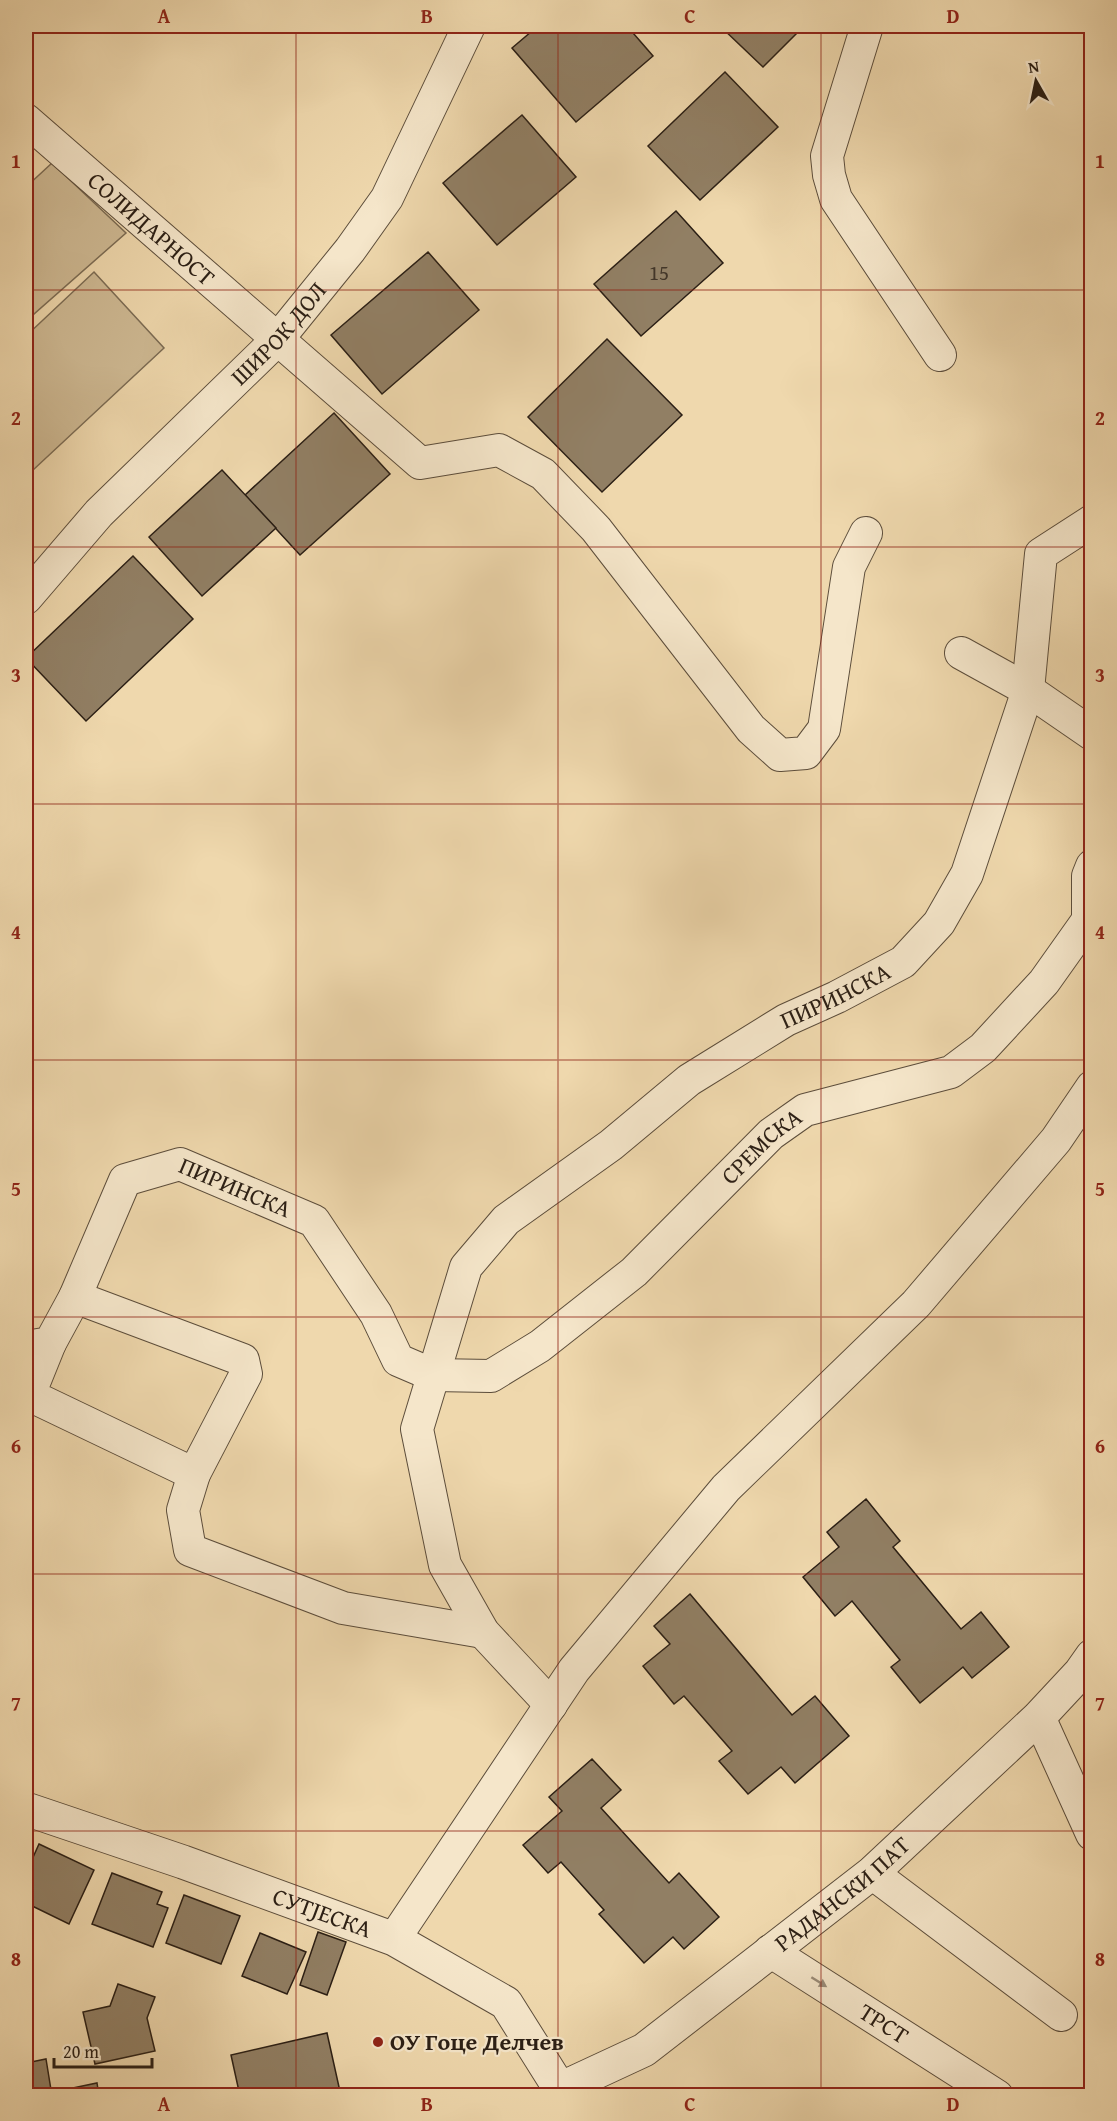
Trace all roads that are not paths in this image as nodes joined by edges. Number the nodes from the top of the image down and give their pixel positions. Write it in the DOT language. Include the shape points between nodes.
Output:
graph roads {
  1 [pos="469,26"];
  2 [pos="867,26"];
  3 [pos="26,120"];
  4 [pos="277,340"];
  5 [pos="940,354"];
  6 [pos="1092,521"];
  7 [pos="866,533"];
  8 [pos="26,598"];
  9 [pos="961,653"];
  10 [pos="1029,690"];
  11 [pos="1092,734"];
  12 [pos="1092,867"];
  13 [pos="1090,921"];
  14 [pos="1092,1087"];
  15 [pos="75,1298"];
  16 [pos="38,1345"];
  17 [pos="433,1376"];
  18 [pos="194,1474"];
  19 [pos="483,1632"];
  20 [pos="1092,1656"];
  21 [pos="551,1705"];
  22 [pos="1039,1717"];
  23 [pos="26,1809"];
  24 [pos="1092,1834"];
  25 [pos="872,1873"];
  26 [pos="394,1939"];
  27 [pos="770,1951"];
  28 [pos="1061,2015"];
  29 [pos="560,2092"];
  30 [pos="997,2096"];
  1 -- 4 [label="street, ШИРОК ДОЛ" via="387,198"];
  2 -- 5 [label="street" via="827,156 829,175 836,199"];
  3 -- 4 [label="street, СОЛИДАРНОСТ"];
  4 -- 7 [label="street, СОЛИДАРНОСТ" via="420,463 499,450 543,474 596,530 751,729 780,755 806,753 824,729 849,567"];
  4 -- 8 [label="street, ШИРОК ДОЛ" via="99,513"];
  6 -- 10 [label="street, ПИРИНСКА" via="1041,554"];
  9 -- 10 [label="street"];
  10 -- 11 [label="street"];
  10 -- 17 [label="street, ПИРИНСКА" via="967,874 939,923 903,962 786,1020 689,1080 611,1145 506,1220 466,1268"];
  12 -- 13 [label="street" via="1088,876"];
  13 -- 17 [label="street, СРЕМСКА" via="1044,982 983,1048 951,1072 806,1110 771,1134 634,1272 540,1347 491,1376"];
  14 -- 21 [label="street" via="1056,1140 916,1304 726,1488 574,1670"];
  15 -- 16 [label="street, ПИРИНСКА"];
  15 -- 17 [label="street, ПИРИНСКА" via="125,1180 180,1164 314,1221 376,1314 398,1360"];
  15 -- 18 [label="street" via="243,1360 246,1374"];
  16 -- 18 [label="street, ПИРИНСКА" via="28,1395"];
  17 -- 19 [label="street, ПИРИНСКА" via="417,1429 445,1565"];
  18 -- 19 [label="street" via="183,1510 190,1550 343,1608"];
  19 -- 21 [label="street, ПИРИНСКА"];
  20 -- 22 [label="street, РАДАНСКИ ПАТ"];
  21 -- 26 [label="street"];
  22 -- 24 [label="street"];
  22 -- 25 [label="street, РАДАНСКИ ПАТ"];
  23 -- 26 [label="street, СУТЈЕСКА"];
  25 -- 27 [label="street, РАДАНСКИ ПАТ"];
  25 -- 28 [label="street"];
  26 -- 29 [label="street, СУТЈЕСКА" via="506,2003"];
  27 -- 29 [label="street, РАДАНСКИ ПАТ" via="644,2050"];
  27 -- 30 [label="street, ТРСТ, one-way"];
}
